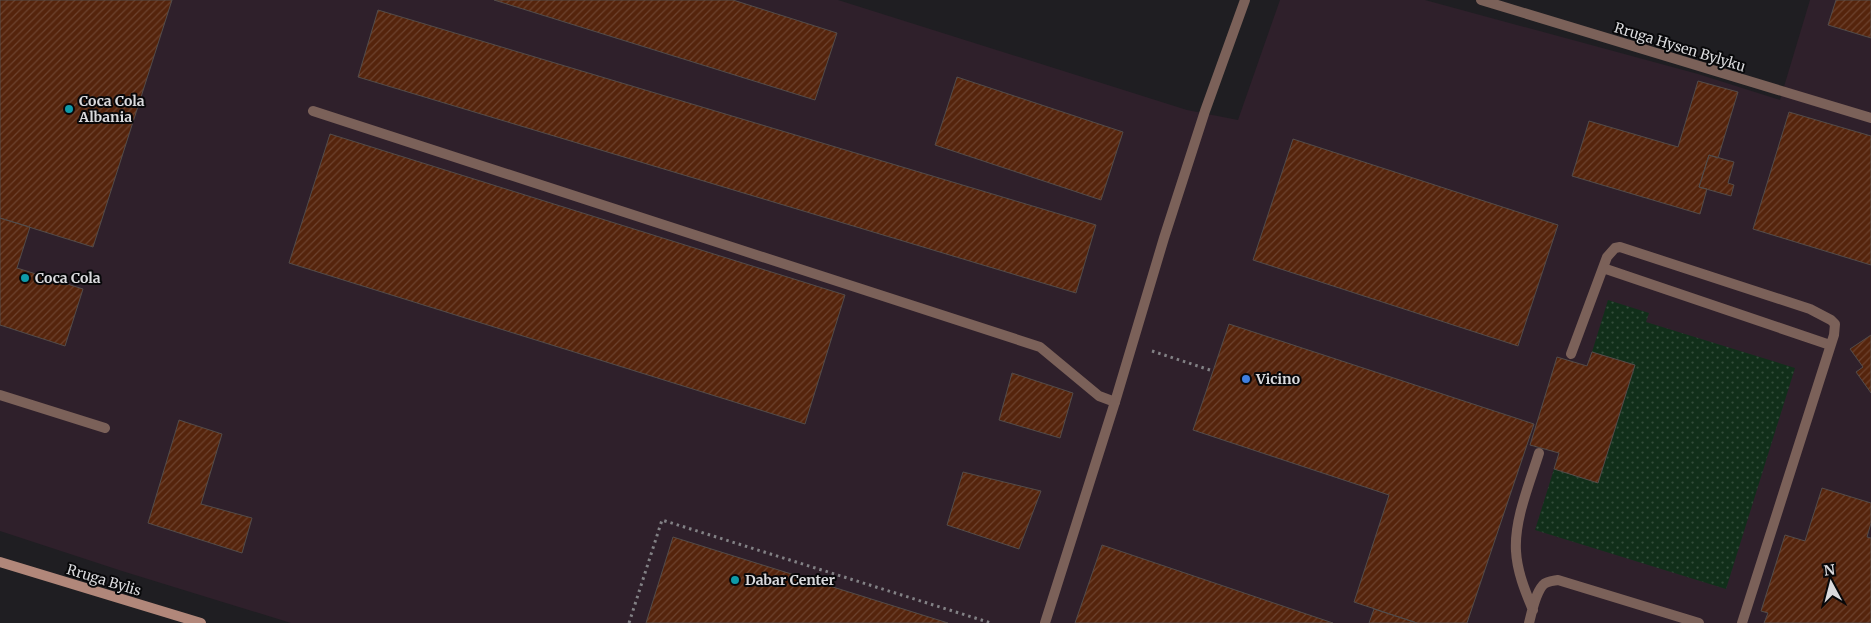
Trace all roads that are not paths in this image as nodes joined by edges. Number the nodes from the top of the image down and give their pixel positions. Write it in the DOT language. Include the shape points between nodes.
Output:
graph roads {
  1 [pos="1245,0"];
  2 [pos="1481,0"];
  3 [pos="313,111"];
  4 [pos="1871,118"];
  5 [pos="1603,268"];
  6 [pos="1830,345"];
  7 [pos="1571,354"];
  8 [pos="0,395"];
  9 [pos="1115,402"];
  10 [pos="105,428"];
  11 [pos="1539,453"];
  12 [pos="0,562"];
  13 [pos="1533,610"];
  14 [pos="201,623"];
  15 [pos="1045,623"];
  16 [pos="1529,623"];
  17 [pos="1699,623"];
  18 [pos="1742,623"];
  1 -- 9 [label="street" via="1205,111"];
  2 -- 4 [label="street, Rruga Hysen Bylyku"];
  3 -- 9 [label="street" via="1040,347 1099,396"];
  5 -- 6 [label="street"];
  5 -- 6 [label="street" via="1610,252 1620,246 1810,309 1835,324"];
  5 -- 7 [label="street"];
  6 -- 18 [label="street"];
  8 -- 10 [label="street"];
  9 -- 15 [label="street"];
  11 -- 13 [label="street" via="1516,533 1518,563"];
  12 -- 14 [label="main road, Rruga Bylis"];
  13 -- 16 [label="street"];
  13 -- 17 [label="street" via="1543,585 1558,580"];
}
